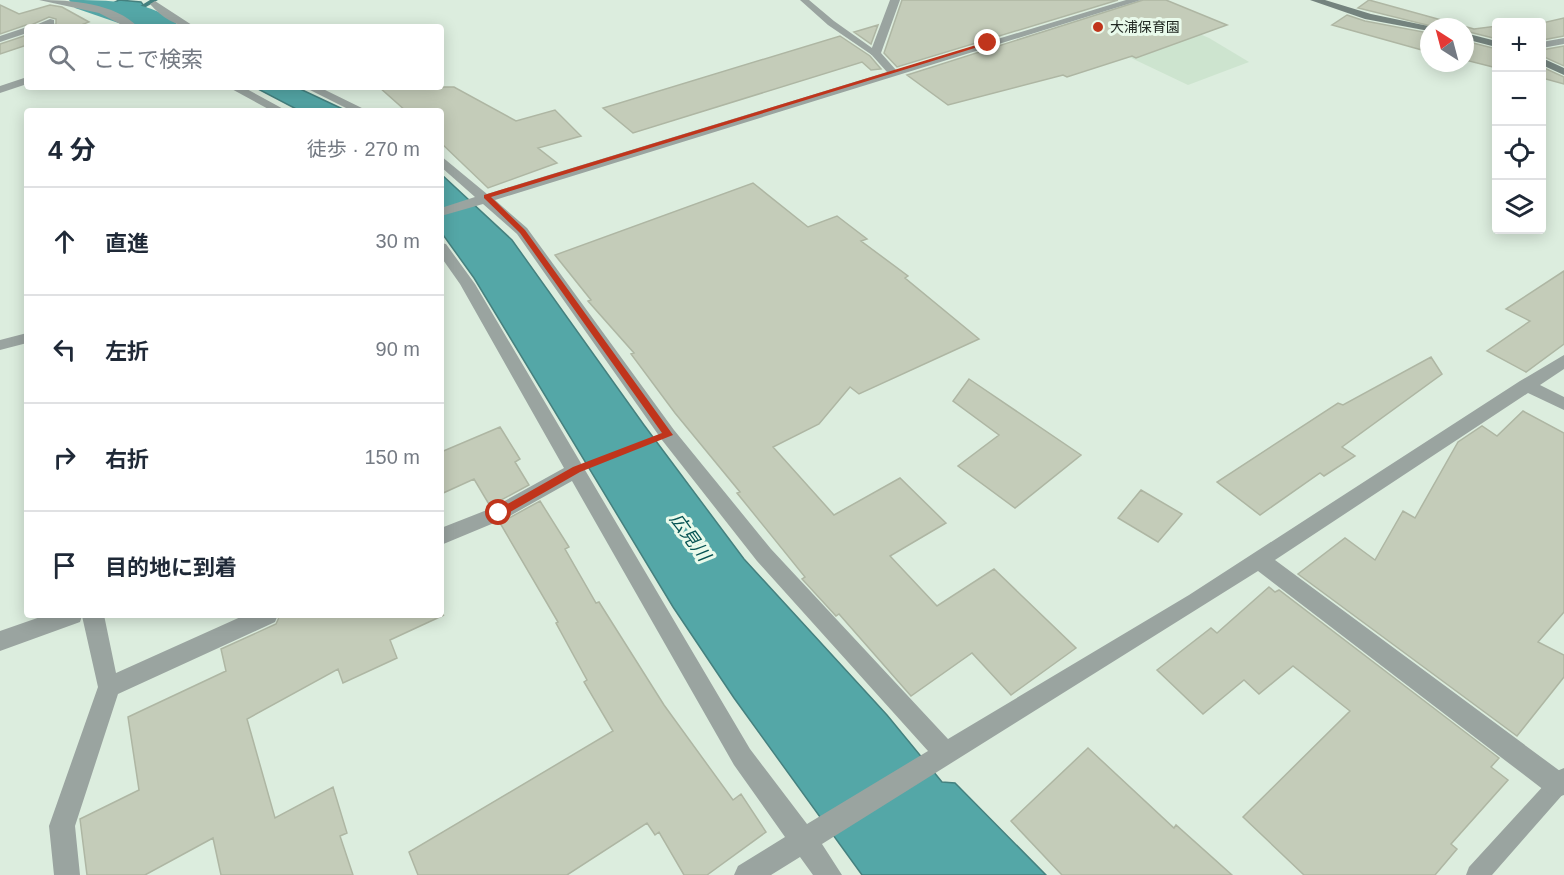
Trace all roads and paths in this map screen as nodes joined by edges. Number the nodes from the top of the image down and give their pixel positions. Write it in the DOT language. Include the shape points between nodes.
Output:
graph roads {
  1 [pos="44,0"];
  2 [pos="804,0"];
  3 [pos="895,0"];
  4 [pos="1136,0"];
  5 [pos="1315,0"];
  6 [pos="154,4"];
  7 [pos="51,22"];
  8 [pos="45,24"];
  9 [pos="130,24"];
  10 [pos="184,24"];
  11 [pos="1420,26"];
  12 [pos="24,31"];
  13 [pos="1474,38"];
  14 [pos="0,39"];
  15 [pos="1564,41"];
  16 [pos="1492,43"];
  17 [pos="1546,44"];
  18 [pos="875,53"];
  19 [pos="1546,63"];
  20 [pos="1564,72"];
  21 [pos="894,74"];
  22 [pos="24,81"];
  23 [pos="0,90"];
  24 [pos="240,90"];
  25 [pos="316,90"];
  26 [pos="275,108"];
  27 [pos="356,108"];
  28 [pos="444,163"];
  29 [pos="480,199"];
  30 [pos="444,211"];
  31 [pos="444,251"];
  32 [pos="24,339"];
  33 [pos="0,345"];
  34 [pos="1564,361"];
  35 [pos="1526,385"];
  36 [pos="1564,404"];
  37 [pos="668,435"];
  38 [pos="576,470"];
  39 [pos="444,536"];
  40 [pos="1259,560"];
  41 [pos="64,618"];
  42 [pos="94,618"];
  43 [pos="260,618"];
  44 [pos="0,641"];
  45 [pos="109,687"];
  46 [pos="939,757"];
  47 [pos="1561,781"];
  48 [pos="813,834"];
  49 [pos="67,875"];
  50 [pos="747,875"];
  51 [pos="830,875"];
  52 [pos="1478,875"];
  1 -- 9 [label="street" via="99,11"];
  2 -- 18 [label="lane"];
  3 -- 18 [label="street"];
  4 -- 21 [label="street"];
  5 -- 11 [label="main road" via="1369,17"];
  6 -- 10 [label="street"];
  7 -- 8 [label="street"];
  12 -- 14 [label="street"];
  13 -- 16 [label="main road"];
  15 -- 17 [label="lane"];
  18 -- 21 [label="street"];
  19 -- 20 [label="main road"];
  21 -- 29 [label="street"];
  22 -- 23 [label="street"];
  24 -- 26 [label="street"];
  25 -- 27 [label="street"];
  28 -- 29 [label="street"];
  29 -- 30 [label="street"];
  29 -- 37 [label="street" via="522,231"];
  31 -- 38 [label="street"];
  32 -- 33 [label="street"];
  34 -- 35 [label="street"];
  35 -- 36 [label="street"];
  35 -- 40 [label="street"];
  37 -- 38 [label="path"];
  37 -- 46 [label="street" via="764,555"];
  38 -- 39 [label="street" via="499,513"];
  38 -- 48 [label="street" via="742,758"];
  40 -- 46 [label="street"];
  40 -- 47 [label="street"];
  41 -- 44 [label="street"];
  42 -- 45 [label="street"];
  43 -- 45 [label="street"];
  45 -- 49 [label="street" via="62,826"];
  46 -- 48 [label="street"];
  47 -- 52 [label="lane"];
  48 -- 50 [label="street"];
  48 -- 51 [label="street"];
}
